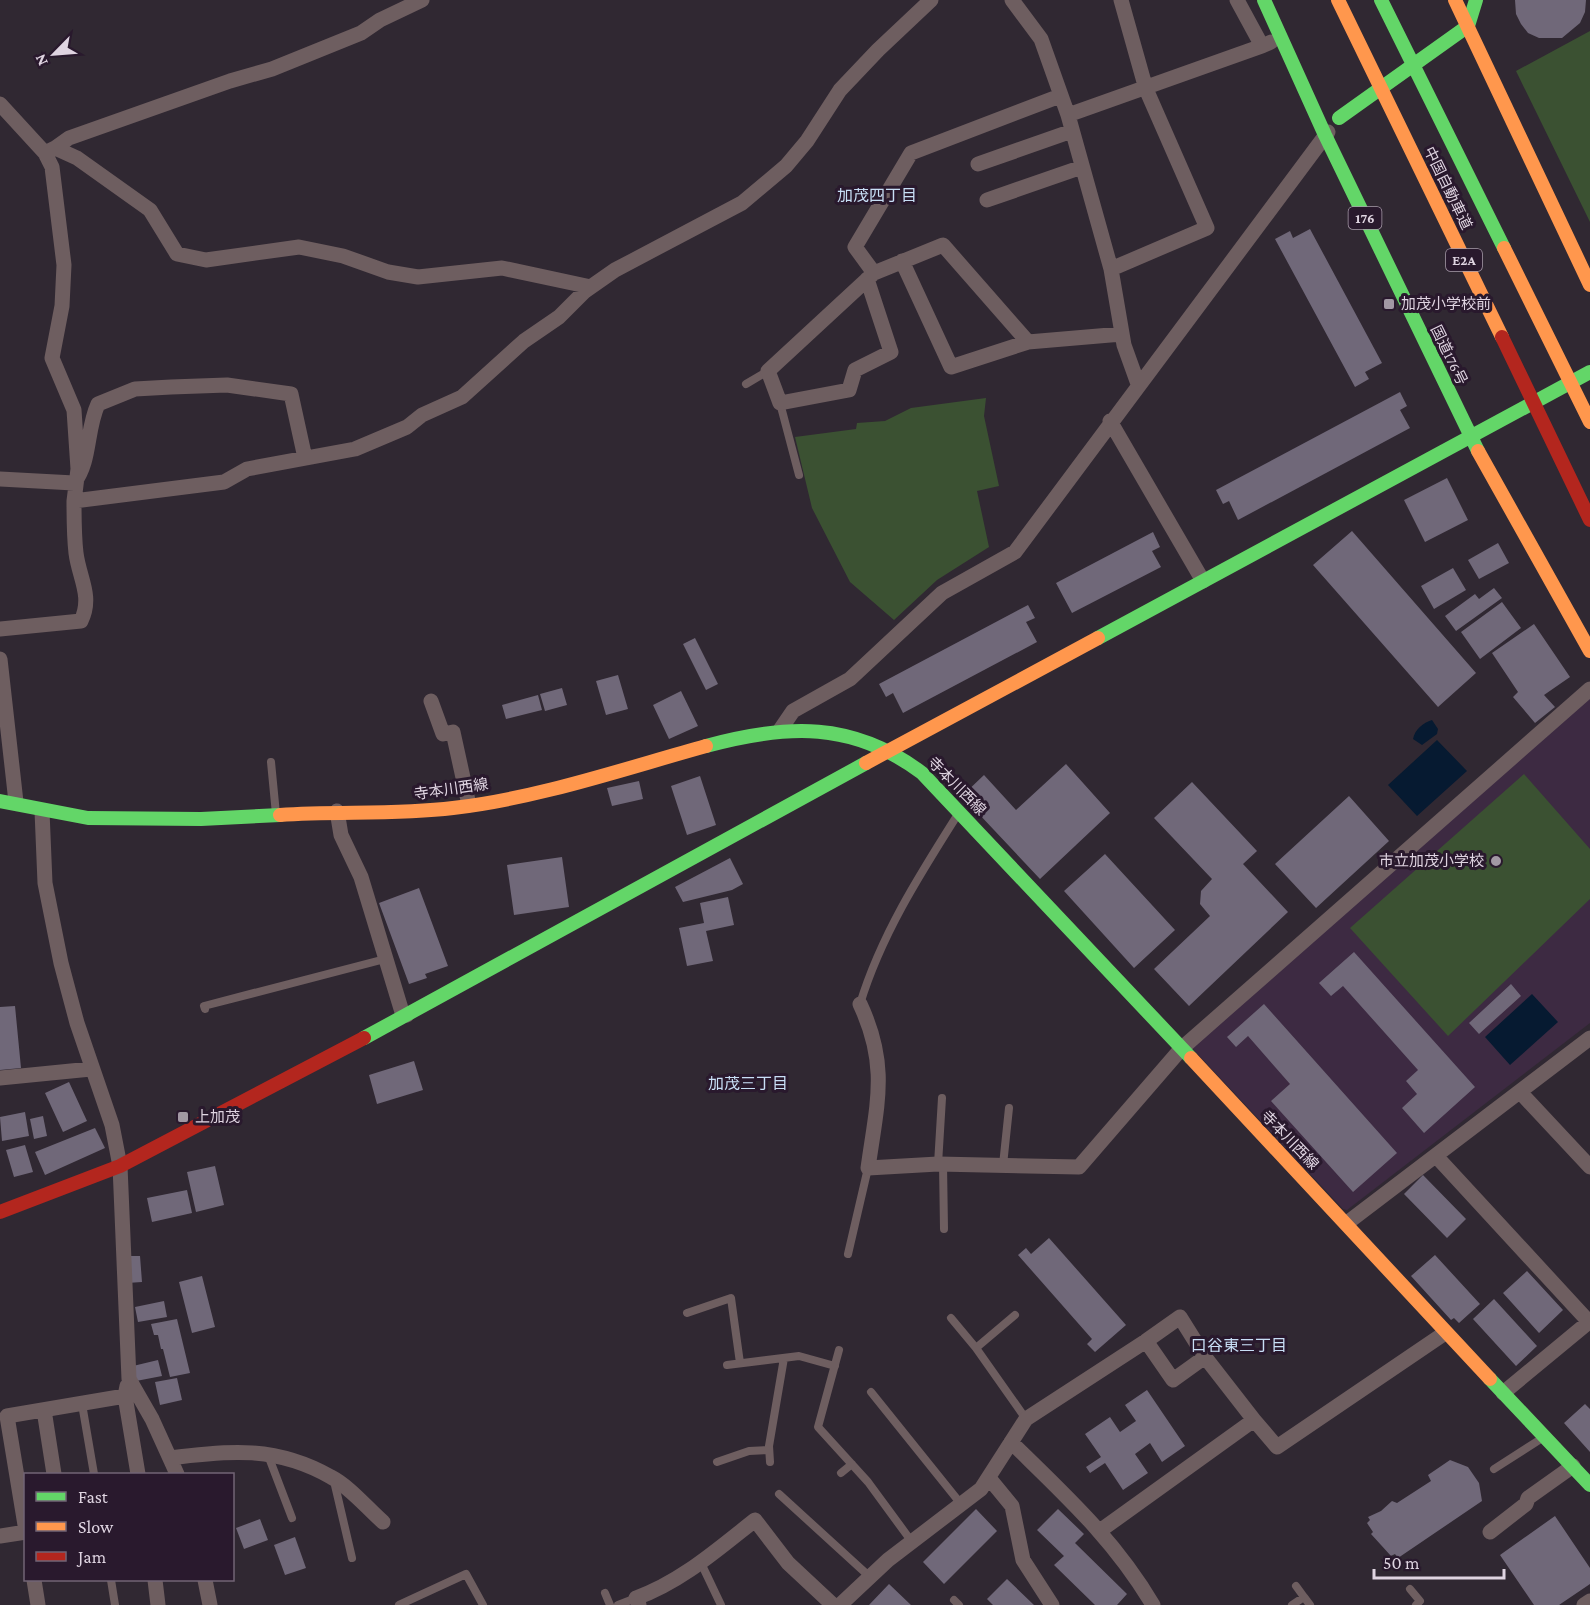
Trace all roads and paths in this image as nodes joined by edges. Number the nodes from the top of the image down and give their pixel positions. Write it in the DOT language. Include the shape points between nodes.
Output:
graph roads {
  1 [pos="423,0"];
  2 [pos="931,0"];
  3 [pos="1012,0"];
  4 [pos="1121,0"];
  5 [pos="1237,0"];
  6 [pos="1264,0"];
  7 [pos="1338,0"];
  8 [pos="1381,0"];
  9 [pos="1455,0"];
  10 [pos="1476,0"];
  11 [pos="1468,26"];
  12 [pos="1281,37"];
  13 [pos="1262,46"];
  14 [pos="1146,89"];
  15 [pos="1060,96"];
  16 [pos="0,104"];
  17 [pos="1068,115"];
  18 [pos="1340,118"];
  19 [pos="1072,131"];
  20 [pos="1325,135"];
  21 [pos="50,151"];
  22 [pos="978,164"];
  23 [pos="1082,167"];
  24 [pos="987,200"];
  25 [pos="902,261"];
  26 [pos="1111,269"];
  27 [pos="871,276"];
  28 [pos="1590,285"];
  29 [pos="591,287"];
  30 [pos="1122,334"];
  31 [pos="1028,342"];
  32 [pos="768,371"];
  33 [pos="1590,372"];
  34 [pos="746,384"];
  35 [pos="1138,384"];
  36 [pos="780,403"];
  37 [pos="1110,421"];
  38 [pos="1590,422"];
  39 [pos="1469,435"];
  40 [pos="305,458"];
  41 [pos="799,475"];
  42 [pos="0,479"];
  43 [pos="74,483"];
  44 [pos="74,501"];
  45 [pos="1590,519"];
  46 [pos="1203,581"];
  47 [pos="0,629"];
  48 [pos="1590,651"];
  49 [pos="0,659"];
  50 [pos="1590,689"];
  51 [pos="431,701"];
  52 [pos="780,730"];
  53 [pos="888,751"];
  54 [pos="271,762"];
  55 [pos="0,801"];
  56 [pos="16,802"];
  57 [pos="469,805"];
  58 [pos="42,811"];
  59 [pos="337,812"];
  60 [pos="959,812"];
  61 [pos="276,816"];
  62 [pos="385,959"];
  63 [pos="258,982"];
  64 [pos="261,991"];
  65 [pos="860,1004"];
  66 [pos="204,1006"];
  67 [pos="407,1015"];
  68 [pos="1590,1038"];
  69 [pos="1181,1049"];
  70 [pos="91,1069"];
  71 [pos="0,1078"];
  72 [pos="1520,1092"];
  73 [pos="942,1098"];
  74 [pos="1009,1108"];
  75 [pos="1436,1156"];
  76 [pos="941,1164"];
  77 [pos="1003,1165"];
  78 [pos="120,1166"];
  79 [pos="1590,1167"];
  80 [pos="868,1168"];
  81 [pos="0,1212"];
  82 [pos="1347,1223"];
  83 [pos="944,1229"];
  84 [pos="848,1254"];
  85 [pos="687,1313"];
  86 [pos="1015,1315"];
  87 [pos="951,1318"];
  88 [pos="1590,1322"];
  89 [pos="1445,1333"];
  90 [pos="1146,1341"];
  91 [pos="976,1348"];
  92 [pos="839,1350"];
  93 [pos="1205,1357"];
  94 [pos="784,1358"];
  95 [pos="740,1363"];
  96 [pos="727,1365"];
  97 [pos="835,1366"];
  98 [pos="129,1379"];
  99 [pos="872,1392"];
  100 [pos="1503,1393"];
  101 [pos="125,1396"];
  102 [pos="82,1404"];
  103 [pos="44,1410"];
  104 [pos="1026,1419"];
  105 [pos="1254,1420"];
  106 [pos="1545,1437"];
  107 [pos="1011,1442"];
  108 [pos="769,1450"];
  109 [pos="267,1454"];
  110 [pos="170,1458"];
  111 [pos="717,1462"];
  112 [pos="770,1462"];
  113 [pos="852,1464"];
  114 [pos="1573,1466"];
  115 [pos="1494,1468"];
  116 [pos="54,1473"];
  117 [pos="94,1473"];
  118 [pos="138,1473"];
  119 [pos="177,1473"];
  120 [pos="841,1473"];
  121 [pos="333,1477"];
  122 [pos="988,1478"];
  123 [pos="1590,1485"];
  124 [pos="779,1494"];
  125 [pos="961,1504"];
  126 [pos="292,1518"];
  127 [pos="24,1520"];
  128 [pos="383,1522"];
  129 [pos="1101,1530"];
  130 [pos="24,1532"];
  131 [pos="1490,1532"];
  132 [pos="0,1536"];
  133 [pos="912,1542"];
  134 [pos="352,1558"];
  135 [pos="701,1563"];
  136 [pos="870,1577"];
  137 [pos="34,1581"];
  138 [pos="111,1581"];
  139 [pos="154,1581"];
  140 [pos="205,1581"];
  141 [pos="1296,1586"];
  142 [pos="1410,1589"];
  143 [pos="605,1593"];
  144 [pos="1304,1597"];
  145 [pos="638,1601"];
  146 [pos="1590,1601"];
  147 [pos="38,1605"];
  148 [pos="115,1605"];
  149 [pos="158,1605"];
  150 [pos="210,1605"];
  151 [pos="399,1605"];
  152 [pos="483,1605"];
  153 [pos="610,1605"];
  154 [pos="618,1605"];
  155 [pos="721,1605"];
  156 [pos="833,1605"];
  157 [pos="840,1605"];
  158 [pos="1052,1605"];
  159 [pos="1153,1605"];
  160 [pos="1292,1605"];
  161 [pos="1310,1605"];
  162 [pos="1416,1605"];
  163 [pos="1584,1605"];
  1 -- 21 [label="street" via="361,33 272,69 69,138"];
  2 -- 29 [label="street" via="840,90 786,166 742,204 615,270"];
  3 -- 15 [label="street" via="1041,39"];
  4 -- 14 [label="street"];
  5 -- 13 [label="street"];
  6 -- 12 [label="main road, 国道176号 / 176"];
  7 -- 45 [label="main road, 中国自動車道 / E2A"];
  8 -- 38 [label="main road, 中国自動車道 / E2A"];
  9 -- 11 [label="main road"];
  10 -- 11 [label="main road"];
  11 -- 18 [label="main road"];
  11 -- 28 [label="main road"];
  12 -- 13 [label="street"];
  12 -- 20 [label="main road, 国道176号 / 176"];
  13 -- 14 [label="street"];
  14 -- 17 [label="street"];
  14 -- 26 [label="street" via="1207,228"];
  15 -- 17 [label="street"];
  15 -- 27 [label="street" via="911,153 855,247"];
  16 -- 21 [label="street"];
  17 -- 19 [label="street"];
  18 -- 20 [label="street"];
  19 -- 22 [label="street"];
  19 -- 23 [label="street"];
  20 -- 35 [label="street"];
  20 -- 39 [label="main road, 国道176号 / 176"];
  21 -- 29 [label="street" via="77,158 150,210 177,254 207,260 299,247 418,277 502,268"];
  21 -- 43 [label="street" via="64,265 62,306 52,358 74,410 78,469"];
  23 -- 24 [label="street"];
  23 -- 26 [label="street"];
  25 -- 27 [label="street"];
  25 -- 31 [label="street" via="943,244"];
  25 -- 31 [label="street" via="951,367"];
  26 -- 30 [label="street"];
  27 -- 32 [label="street"];
  27 -- 36 [label="street" via="891,352 855,370 849,390"];
  29 -- 40 [label="street" via="462,397 355,449"];
  30 -- 31 [label="street"];
  30 -- 35 [label="street"];
  32 -- 34 [label="lane"];
  32 -- 36 [label="street"];
  33 -- 39 [label="main road"];
  35 -- 37 [label="street"];
  36 -- 41 [label="lane"];
  37 -- 46 [label="street"];
  37 -- 52 [label="street" via="1015,552 942,592 850,679 793,711"];
  39 -- 46 [label="main road"];
  39 -- 48 [label="main road, 国道176号 / 176"];
  40 -- 43 [label="street" via="291,394 227,386 135,389 98,404 90,421 83,471"];
  40 -- 44 [label="street" via="247,469 224,482"];
  42 -- 43 [label="street"];
  43 -- 44 [label="street"];
  44 -- 47 [label="street" via="76,555 86,591 87,609 81,621"];
  46 -- 53 [label="main road"];
  49 -- 56 [label="street"];
  50 -- 69 [label="street"];
  51 -- 57 [label="street" via="443,734 453,732"];
  52 -- 53 [label="main road, 寺本川西線" via="844,734"];
  52 -- 57 [label="main road, 寺本川西線" via="712,744 531,794"];
  53 -- 60 [label="main road, 寺本川西線" via="922,773"];
  53 -- 67 [label="main road"];
  54 -- 61 [label="lane"];
  55 -- 56 [label="main road, 寺本川西線"];
  56 -- 58 [label="main road, 寺本川西線"];
  57 -- 59 [label="main road, 寺本川西線" via="411,812"];
  58 -- 61 [label="main road, 寺本川西線" via="88,818"];
  58 -- 70 [label="street" via="45,883"];
  59 -- 61 [label="main road, 寺本川西線"];
  59 -- 62 [label="street" via="341,836 361,877"];
  60 -- 65 [label="lane" via="908,894 867,980"];
  60 -- 69 [label="main road, 寺本川西線"];
  62 -- 64 [label="lane"];
  62 -- 67 [label="street" via="402,1012"];
  63 -- 64 [label="lane"];
  64 -- 66 [label="lane"];
  65 -- 80 [label="street" via="876,1044 881,1078"];
  67 -- 78 [label="main road"];
  68 -- 72 [label="street"];
  69 -- 77 [label="street" via="1079,1167"];
  69 -- 82 [label="main road, 寺本川西線"];
  70 -- 71 [label="street"];
  70 -- 78 [label="street" via="112,1125"];
  72 -- 75 [label="street"];
  72 -- 79 [label="street"];
  73 -- 76 [label="lane"];
  74 -- 77 [label="lane"];
  75 -- 82 [label="street"];
  75 -- 88 [label="street"];
  76 -- 77 [label="street"];
  76 -- 80 [label="street"];
  76 -- 83 [label="lane"];
  78 -- 81 [label="main road"];
  78 -- 98 [label="street"];
  80 -- 84 [label="lane"];
  82 -- 89 [label="main road, 寺本川西線"];
  85 -- 95 [label="lane" via="731,1298"];
  86 -- 91 [label="lane"];
  87 -- 91 [label="lane"];
  88 -- 100 [label="street"];
  89 -- 100 [label="main road, 寺本川西線"];
  89 -- 105 [label="street" via="1277,1448"];
  90 -- 93 [label="street" via="1173,1380"];
  90 -- 93 [label="street" via="1180,1317"];
  90 -- 104 [label="street"];
  91 -- 104 [label="lane"];
  92 -- 97 [label="lane"];
  93 -- 105 [label="street"];
  94 -- 95 [label="lane"];
  94 -- 97 [label="lane" via="799,1356"];
  94 -- 108 [label="lane"];
  95 -- 96 [label="lane"];
  97 -- 113 [label="lane" via="818,1427"];
  98 -- 101 [label="street"];
  98 -- 110 [label="street"];
  99 -- 125 [label="lane"];
  100 -- 106 [label="main road, 寺本川西線"];
  101 -- 102 [label="street"];
  101 -- 118 [label="street"];
  102 -- 103 [label="street"];
  102 -- 117 [label="lane"];
  103 -- 116 [label="street"];
  103 -- 127 [label="street" via="7,1416"];
  104 -- 107 [label="street"];
  105 -- 129 [label="street"];
  106 -- 114 [label="main road, 寺本川西線"];
  106 -- 115 [label="lane"];
  107 -- 122 [label="street"];
  107 -- 129 [label="street"];
  108 -- 111 [label="lane"];
  108 -- 112 [label="lane"];
  109 -- 110 [label="street" via="224,1450"];
  109 -- 121 [label="street" via="285,1456"];
  109 -- 126 [label="lane"];
  110 -- 119 [label="street"];
  113 -- 120 [label="lane"];
  113 -- 133 [label="lane"];
  114 -- 123 [label="main road, 寺本川西線"];
  114 -- 131 [label="street"];
  121 -- 128 [label="street"];
  121 -- 134 [label="lane"];
  122 -- 125 [label="street" via="981,1489"];
  122 -- 158 [label="street" via="1012,1506 1023,1560"];
  124 -- 136 [label="lane"];
  125 -- 133 [label="street"];
  129 -- 159 [label="street" via="1134,1572"];
  130 -- 132 [label="street"];
  133 -- 136 [label="street"];
  135 -- 145 [label="street"];
  135 -- 155 [label="lane"];
  135 -- 156 [label="street" via="755,1520 788,1563"];
  136 -- 157 [label="street"];
  137 -- 147 [label="street"];
  138 -- 148 [label="lane"];
  139 -- 149 [label="street"];
  140 -- 150 [label="street"];
  141 -- 144 [label="lane"];
  142 -- 162 [label="lane" via="1420,1601"];
  143 -- 153 [label="lane"];
  144 -- 160 [label="lane"];
  144 -- 161 [label="lane"];
  145 -- 154 [label="lane"];
  146 -- 163 [label="street"];
  151 -- 152 [label="lane" via="466,1574"];
}
